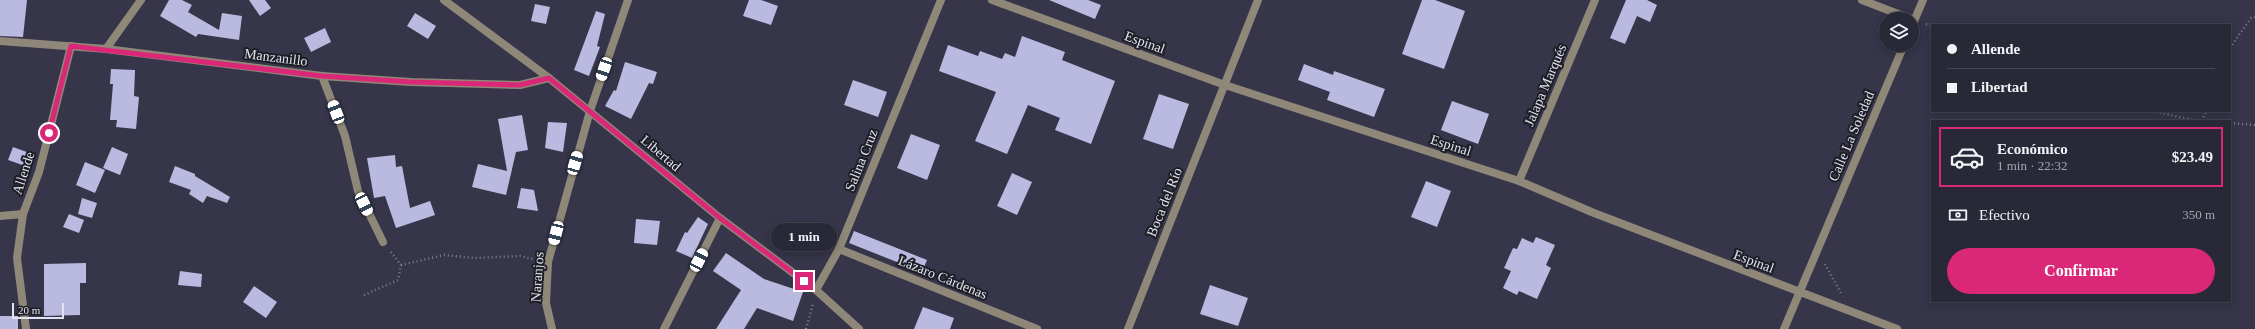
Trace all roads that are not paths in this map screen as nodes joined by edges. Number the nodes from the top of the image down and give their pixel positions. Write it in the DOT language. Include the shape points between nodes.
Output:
graph roads {
  1 [pos="141,0"];
  2 [pos="444,0"];
  3 [pos="628,0"];
  4 [pos="941,0"];
  5 [pos="992,0"];
  6 [pos="1258,0"];
  7 [pos="1595,0"];
  8 [pos="1862,0"];
  9 [pos="1923,0"];
  10 [pos="1891,12"];
  11 [pos="1917,12"];
  12 [pos="0,41"];
  13 [pos="71,46"];
  14 [pos="106,49"];
  15 [pos="1901,52"];
  16 [pos="322,76"];
  17 [pos="549,78"];
  18 [pos="1225,85"];
  19 [pos="590,111"];
  20 [pos="1519,181"];
  21 [pos="23,214"];
  22 [pos="0,216"];
  23 [pos="720,218"];
  24 [pos="383,242"];
  25 [pos="839,249"];
  26 [pos="816,290"];
  27 [pos="1799,293"];
  28 [pos="26,329"];
  29 [pos="552,329"];
  30 [pos="664,329"];
  31 [pos="859,329"];
  32 [pos="1037,329"];
  33 [pos="1128,329"];
  34 [pos="1784,329"];
  35 [pos="1897,329"];
  1 -- 14 [label="street"];
  2 -- 17 [label="street, Libertad"];
  3 -- 19 [label="street, Naranjos"];
  4 -- 25 [label="street, Salina Cruz"];
  5 -- 18 [label="street, Espinal"];
  6 -- 18 [label="street, Boca del Río"];
  7 -- 20 [label="street, Jalapa Marqués"];
  8 -- 10 [label="street"];
  9 -- 11 [label="street"];
  12 -- 13 [label="street, Manzanillo"];
  13 -- 14 [label="street, Manzanillo"];
  13 -- 21 [label="street, Allende" via="39,172"];
  14 -- 16 [label="street, Manzanillo"];
  15 -- 27 [label="street, Calle La Soledad"];
  16 -- 17 [label="street, Manzanillo" via="520,85"];
  16 -- 24 [label="street" via="345,136 358,191"];
  17 -- 19 [label="street, Libertad"];
  18 -- 20 [label="street, Espinal"];
  18 -- 33 [label="street, Boca del Río"];
  19 -- 23 [label="street, Libertad"];
  19 -- 29 [label="street, Naranjos" via="548,262 546,303"];
  20 -- 27 [label="street, Espinal"];
  21 -- 22 [label="street, Allende"];
  21 -- 28 [label="street, Allende" via="17,258"];
  23 -- 26 [label="street, Libertad"];
  23 -- 30 [label="street"];
  25 -- 26 [label="street, Salina Cruz"];
  25 -- 32 [label="street, Lázaro Cárdenas"];
  26 -- 31 [label="street, Libertad"];
  27 -- 34 [label="street, Calle La Soledad"];
  27 -- 35 [label="street, Espinal"];
}
